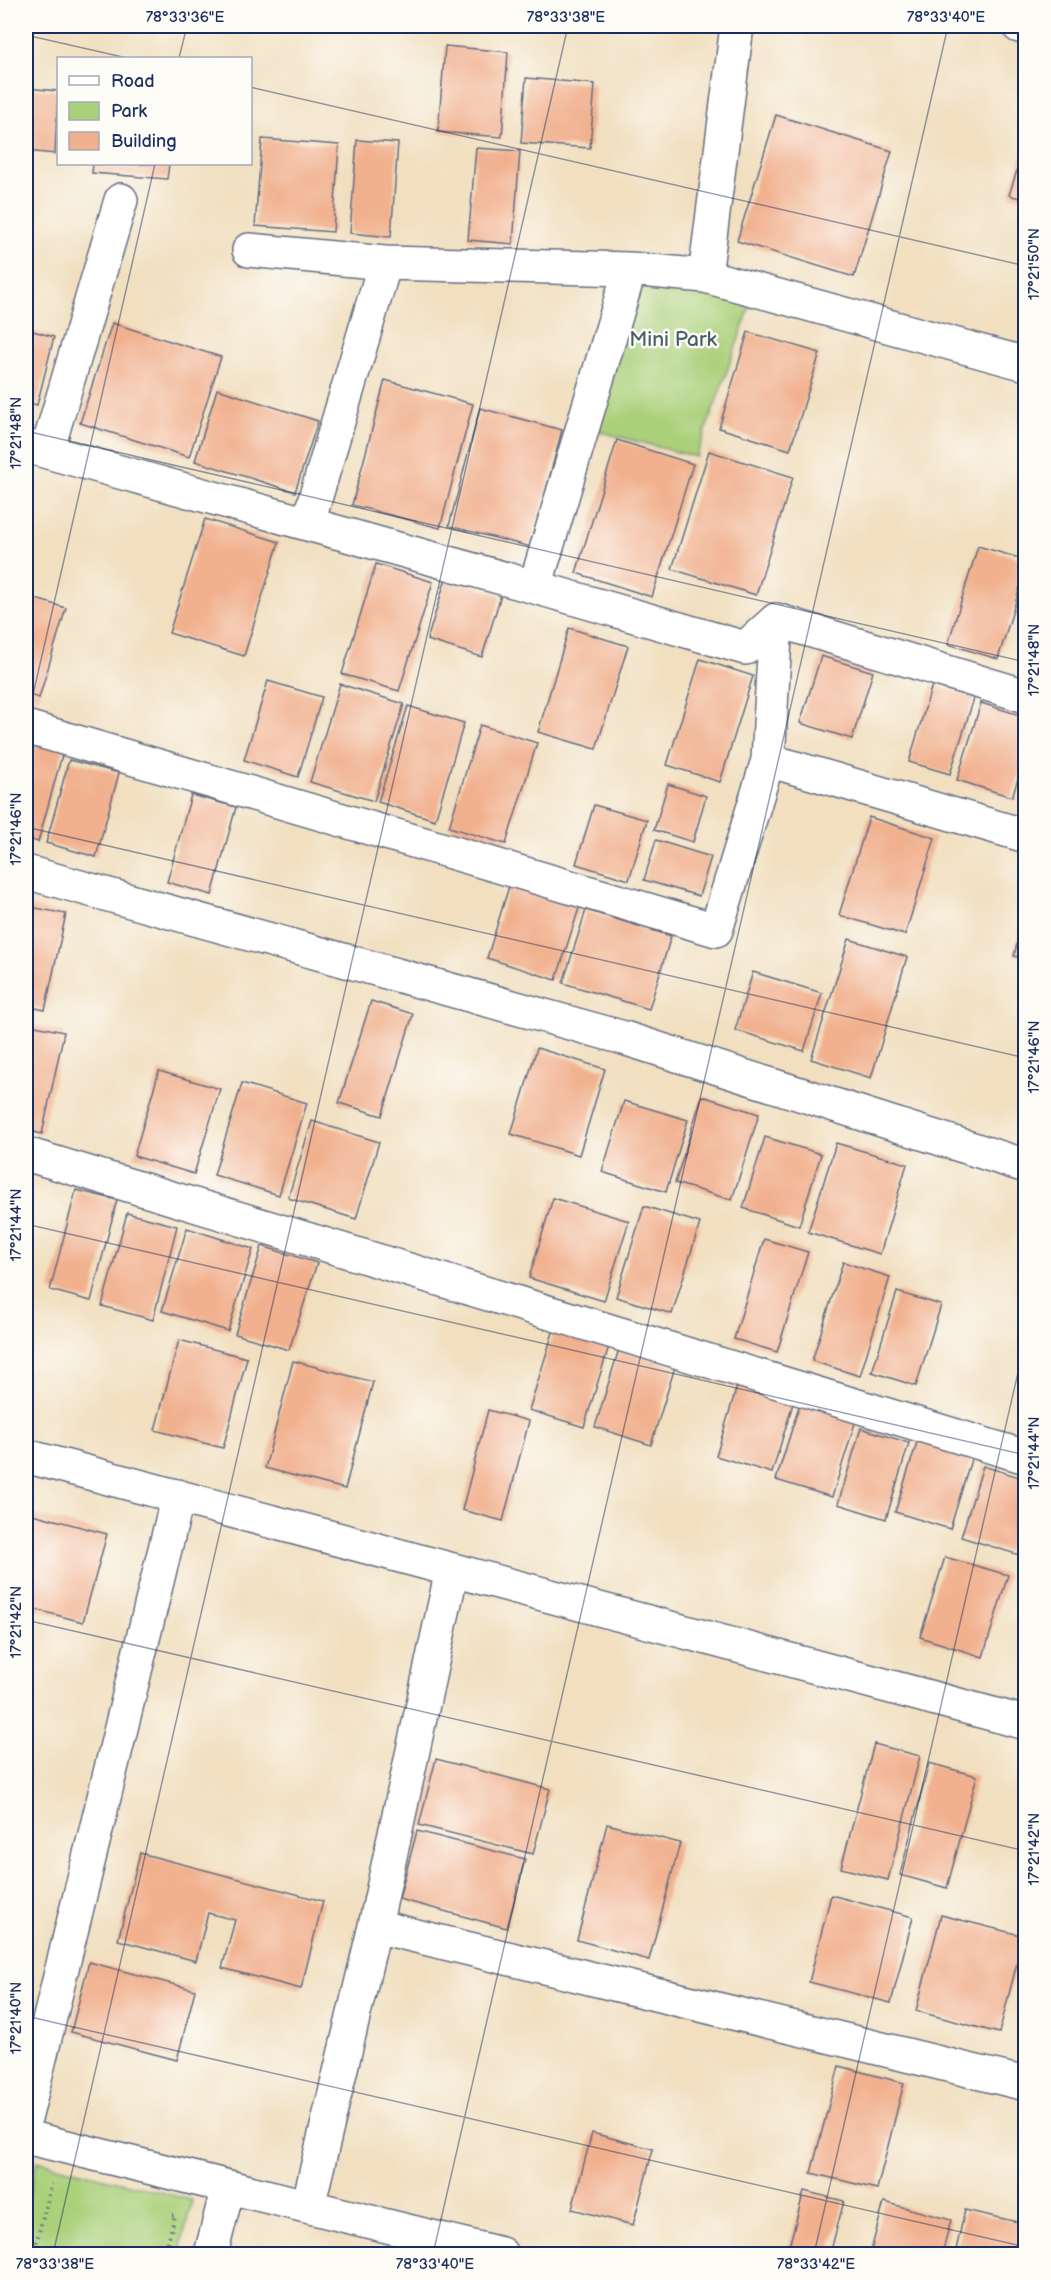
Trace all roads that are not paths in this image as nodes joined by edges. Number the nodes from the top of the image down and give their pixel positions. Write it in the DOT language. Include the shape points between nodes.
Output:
graph roads {
  1 [pos="737,26"];
  2 [pos="1018,26"];
  3 [pos="1026,28"];
  4 [pos="121,200"];
  5 [pos="249,250"];
  6 [pos="385,263"];
  7 [pos="630,269"];
  8 [pos="705,276"];
  9 [pos="1026,364"];
  10 [pos="36,448"];
  11 [pos="308,523"];
  12 [pos="536,587"];
  13 [pos="776,620"];
  14 [pos="1026,696"];
  15 [pos="26,727"];
  16 [pos="768,760"];
  17 [pos="1026,836"];
  18 [pos="26,872"];
  19 [pos="26,1154"];
  20 [pos="1026,1166"];
  21 [pos="26,1456"];
  22 [pos="1026,1457"];
  23 [pos="178,1496"];
  24 [pos="452,1570"];
  25 [pos="1026,1723"];
  26 [pos="375,1926"];
  27 [pos="1026,2084"];
  28 [pos="26,2115"];
  29 [pos="26,2137"];
  30 [pos="228,2187"];
  31 [pos="308,2206"];
  32 [pos="211,2254"];
  33 [pos="501,2254"];
  1 -- 8 [label="street"];
  2 -- 3 [label="street"];
  4 -- 10 [label="street"];
  5 -- 6 [label="street"];
  6 -- 7 [label="street"];
  6 -- 11 [label="street"];
  7 -- 8 [label="street"];
  7 -- 12 [label="street"];
  8 -- 9 [label="street"];
  10 -- 11 [label="street"];
  11 -- 12 [label="street"];
  12 -- 13 [label="street" via="745,648"];
  13 -- 14 [label="street"];
  13 -- 16 [label="street"];
  15 -- 16 [label="street" via="716,930"];
  16 -- 17 [label="street"];
  18 -- 20 [label="street" via="624,1038"];
  19 -- 22 [label="street"];
  21 -- 23 [label="street"];
  23 -- 24 [label="street"];
  23 -- 28 [label="street"];
  24 -- 25 [label="street"];
  24 -- 26 [label="street"];
  26 -- 27 [label="street"];
  26 -- 31 [label="street"];
  29 -- 30 [label="street"];
  30 -- 31 [label="street"];
  30 -- 32 [label="street"];
  31 -- 33 [label="street"];
}
